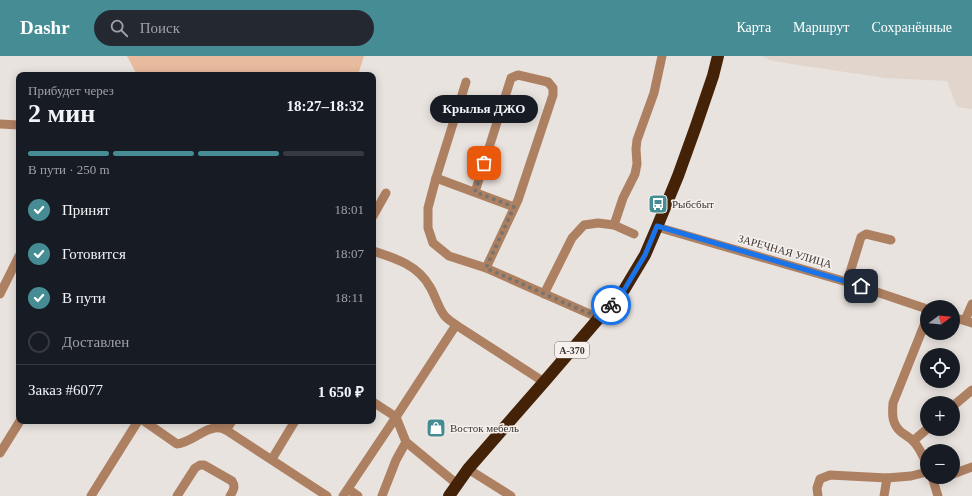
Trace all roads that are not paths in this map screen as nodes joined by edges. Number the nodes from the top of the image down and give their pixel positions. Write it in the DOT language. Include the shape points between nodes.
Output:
graph roads {
  1 [pos="662,56"];
  2 [pos="718,56"];
  3 [pos="466,82"];
  4 [pos="0,124"];
  5 [pos="16,125"];
  6 [pos="436,178"];
  7 [pos="475,192"];
  8 [pos="386,193"];
  9 [pos="514,207"];
  10 [pos="376,211"];
  11 [pos="614,225"];
  12 [pos="657,226"];
  13 [pos="634,234"];
  14 [pos="891,240"];
  15 [pos="376,252"];
  16 [pos="16,262"];
  17 [pos="486,268"];
  18 [pos="848,282"];
  19 [pos="0,294"];
  20 [pos="544,294"];
  21 [pos="972,304"];
  22 [pos="920,307"];
  23 [pos="599,318"];
  24 [pos="968,322"];
  25 [pos="456,325"];
  26 [pos="920,336"];
  27 [pos="544,382"];
  28 [pos="972,390"];
  29 [pos="960,400"];
  30 [pos="376,404"];
  31 [pos="396,417"];
  32 [pos="18,424"];
  33 [pos="136,424"];
  34 [pos="148,424"];
  35 [pos="230,424"];
  36 [pos="293,424"];
  37 [pos="226,430"];
  38 [pos="920,435"];
  39 [pos="913,441"];
  40 [pos="406,442"];
  41 [pos="920,450"];
  42 [pos="0,453"];
  43 [pos="272,459"];
  44 [pos="971,467"];
  45 [pos="468,469"];
  46 [pos="960,471"];
  47 [pos="920,474"];
  48 [pos="887,478"];
  49 [pos="457,484"];
  50 [pos="934,484"];
  51 [pos="346,492"];
  52 [pos="92,496"];
  53 [pos="177,496"];
  54 [pos="230,496"];
  55 [pos="328,496"];
  56 [pos="358,496"];
  57 [pos="382,496"];
  58 [pos="449,496"];
  59 [pos="511,496"];
  60 [pos="818,496"];
  61 [pos="884,496"];
  62 [pos="938,496"];
  1 -- 11 [label="street" via="654,93 637,140 635,174"];
  2 -- 12 [label="highway, А-370" via="696,126"];
  3 -- 6 [label="street"];
  4 -- 5 [label="street"];
  6 -- 7 [label="street"];
  6 -- 17 [label="street" via="428,208 428,228 433,243 449,256"];
  7 -- 9 [label="street"];
  7 -- 9 [label="street" via="511,78 518,74 548,82 553,88 553,96"];
  8 -- 10 [label="street"];
  9 -- 17 [label="street"];
  11 -- 13 [label="street"];
  11 -- 20 [label="street" via="598,222 584,225 572,238"];
  12 -- 18 [label="street, ЗАРЕЧНАЯ УЛИЦА"];
  12 -- 23 [label="highway, А-370" via="645,255 624,290"];
  14 -- 18 [label="street" via="866,234 861,237"];
  15 -- 25 [label="street" via="407,264 418,272 430,285 444,314"];
  16 -- 19 [label="street"];
  17 -- 20 [label="street"];
  18 -- 22 [label="street, ЗАРЕЧНАЯ УЛИЦА"];
  20 -- 23 [label="street"];
  21 -- 24 [label="street"];
  23 -- 27 [label="highway, А-370"];
  25 -- 27 [label="street"];
  25 -- 31 [label="street"];
  26 -- 39 [label="street" via="893,403 892,412 894,423"];
  27 -- 45 [label="highway, А-370"];
  28 -- 29 [label="street"];
  30 -- 31 [label="street"];
  31 -- 40 [label="street"];
  31 -- 51 [label="street"];
  32 -- 42 [label="street"];
  33 -- 52 [label="street"];
  34 -- 37 [label="street" via="177,444 210,429 218,427"];
  35 -- 37 [label="street"];
  36 -- 43 [label="street"];
  37 -- 43 [label="street"];
  38 -- 39 [label="street"];
  39 -- 41 [label="street"];
  40 -- 49 [label="street"];
  40 -- 57 [label="street"];
  43 -- 55 [label="street"];
  44 -- 46 [label="street"];
  45 -- 49 [label="highway, А-370"];
  45 -- 59 [label="street"];
  47 -- 48 [label="street"];
  48 -- 60 [label="street" via="830,476 820,479"];
  48 -- 61 [label="street"];
  49 -- 58 [label="highway, А-370"];
  50 -- 62 [label="street"];
  51 -- 56 [label="street"];
  53 -- 54 [label="street" via="194,468 204,465 232,481 234,485"];
}
